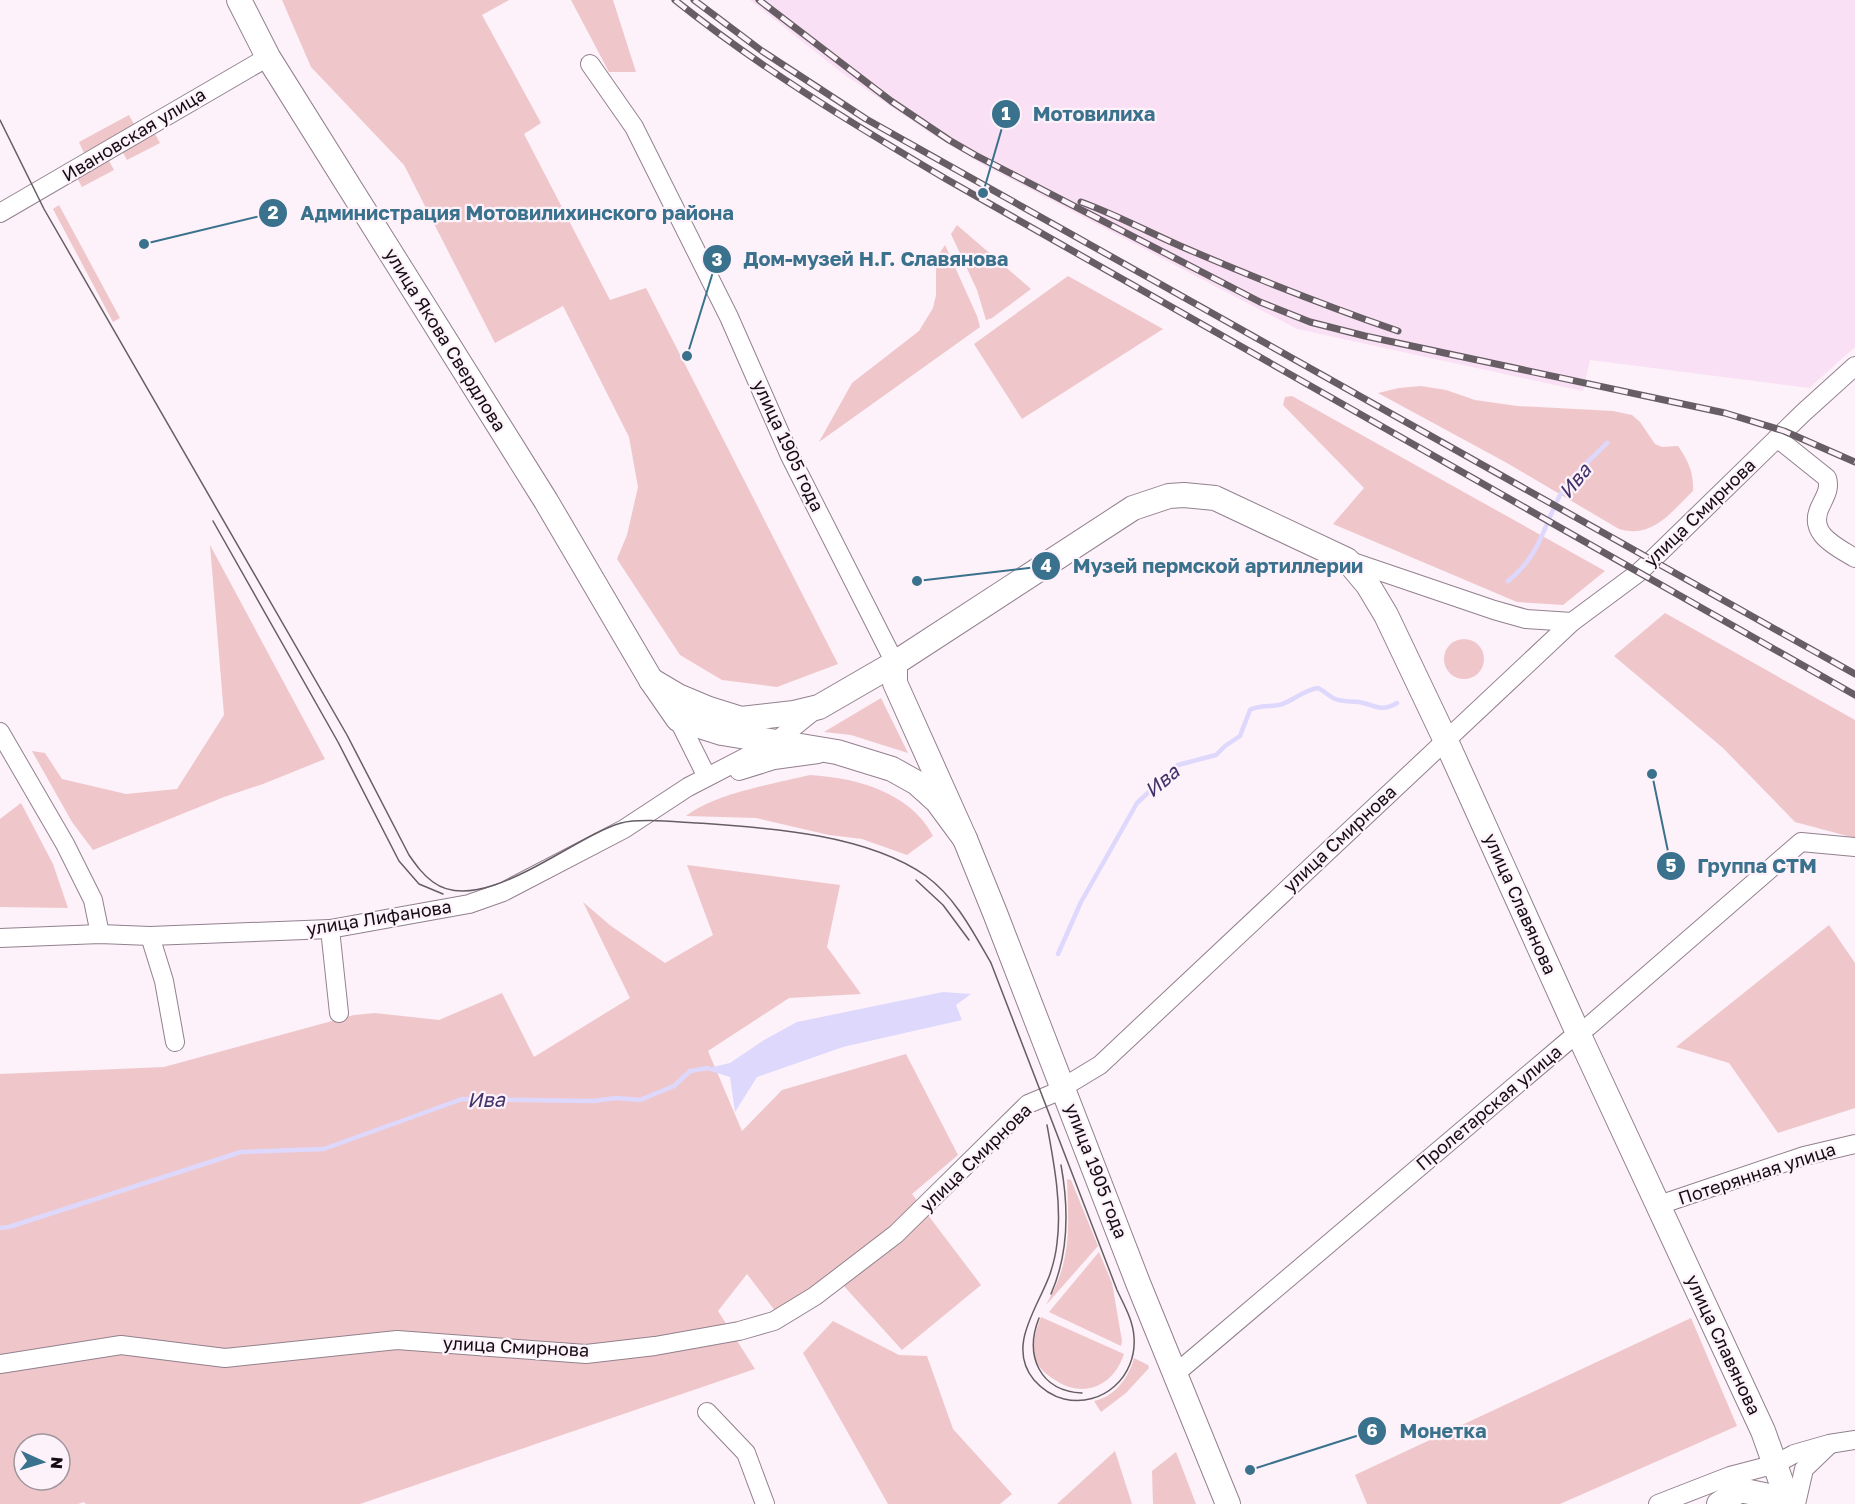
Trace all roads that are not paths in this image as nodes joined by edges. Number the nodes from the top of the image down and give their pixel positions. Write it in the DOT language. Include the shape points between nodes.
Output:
graph roads {
  1 [pos="239,0"];
  2 [pos="268,57"];
  3 [pos="590,64"];
  4 [pos="0,213"];
  5 [pos="1855,366"];
  6 [pos="1777,438"];
  7 [pos="1855,558"];
  8 [pos="1347,560"];
  9 [pos="1572,622"];
  10 [pos="895,663"];
  11 [pos="651,680"];
  12 [pos="819,707"];
  13 [pos="678,719"];
  14 [pos="0,732"];
  15 [pos="1446,741"];
  16 [pos="776,742"];
  17 [pos="837,752"];
  18 [pos="707,777"];
  19 [pos="661,805"];
  20 [pos="965,839"];
  21 [pos="1855,847"];
  22 [pos="330,929"];
  23 [pos="100,934"];
  24 [pos="150,936"];
  25 [pos="0,938"];
  26 [pos="339,1013"];
  27 [pos="1578,1033"];
  28 [pos="175,1042"];
  29 [pos="1063,1086"];
  30 [pos="1855,1144"];
  31 [pos="1659,1205"];
  32 [pos="0,1364"];
  33 [pos="1175,1374"];
  34 [pos="707,1412"];
  35 [pos="1855,1440"];
  36 [pos="1829,1444"];
  37 [pos="1776,1464"];
  38 [pos="1740,1490"];
  39 [pos="1663,1502"];
  40 [pos="765,1504"];
  41 [pos="1228,1504"];
  42 [pos="1719,1504"];
  43 [pos="1780,1504"];
  44 [pos="1789,1504"];
  45 [pos="1796,1504"];
  1 -- 2 [label="main road, улица Якова Свердлова"];
  2 -- 4 [label="street, Ивановская улица"];
  2 -- 11 [label="main road, улица Якова Свердлова" via="546,501"];
  3 -- 10 [label="street, улица 1905 года" via="634,127 729,317 790,456"];
  5 -- 6 [label="street, улица Смирнова"];
  6 -- 7 [label="street" via="1827,478 1827,494 1817,512 1820,532 1827,542"];
  6 -- 9 [label="street, улица Смирнова" via="1638,573"];
  8 -- 9 [label="street" via="1526,619"];
  8 -- 10 [label="main road, улица Славянова" via="1215,498 1169,496 1133,508"];
  8 -- 15 [label="main road, улица Славянова" via="1386,615"];
  9 -- 15 [label="street, улица Смирнова"];
  10 -- 12 [label="main road, улица Якова Свердлова"];
  10 -- 20 [label="main road, улица 1905 года" via="896,683"];
  11 -- 12 [label="main road, улица Якова Свердлова" via="678,696 741,719"];
  11 -- 13 [label="main road, улица Якова Свердлова"];
  12 -- 16 [label="street, улица Лифанова"];
  13 -- 16 [label="main road" via="722,733"];
  13 -- 18 [label="street"];
  14 -- 23 [label="street" via="93,900"];
  15 -- 27 [label="main road, улица Славянова"];
  15 -- 29 [label="street, улица Смирнова" via="1100,1065"];
  16 -- 17 [label="main road, улица 1905 года"];
  16 -- 18 [label="street, улица Лифанова"];
  17 -- 19 [label="street, улица Лифанова" via="756,765"];
  17 -- 20 [label="main road, улица 1905 года" via="892,769 917,783 938,801"];
  18 -- 19 [label="street, улица Лифанова"];
  19 -- 22 [label="street, улица Лифанова" via="624,829 503,892 470,904"];
  20 -- 29 [label="main road, улица 1905 года"];
  21 -- 27 [label="street, Пролетарская улица" via="1801,842"];
  22 -- 24 [label="street, улица Лифанова"];
  22 -- 26 [label="street"];
  23 -- 24 [label="street, улица Лифанова"];
  23 -- 25 [label="street, улица Лифанова"];
  24 -- 28 [label="street" via="164,981"];
  27 -- 31 [label="main road, улица Славянова"];
  27 -- 33 [label="street, Пролетарская улица"];
  29 -- 32 [label="street, улица Смирнова" via="1028,1104 896,1234 815,1296 774,1321 655,1346 586,1354 397,1340 225,1358 121,1345"];
  29 -- 33 [label="main road, улица 1905 года"];
  30 -- 31 [label="street, Потерянная улица" via="1804,1156"];
  31 -- 37 [label="main road, улица Славянова"];
  33 -- 41 [label="main road, улица 1905 года"];
  34 -- 40 [label="street" via="746,1453"];
  35 -- 36 [label="street"];
  36 -- 37 [label="street" via="1794,1454"];
  36 -- 45 [label="street" via="1804,1469"];
  37 -- 38 [label="street" via="1763,1479"];
  37 -- 39 [label="street" via="1730,1476"];
  37 -- 44 [label="main road, улица Славянова"];
  38 -- 39 [label="street"];
  38 -- 42 [label="main road"];
  38 -- 43 [label="main road" via="1769,1496"];
}
